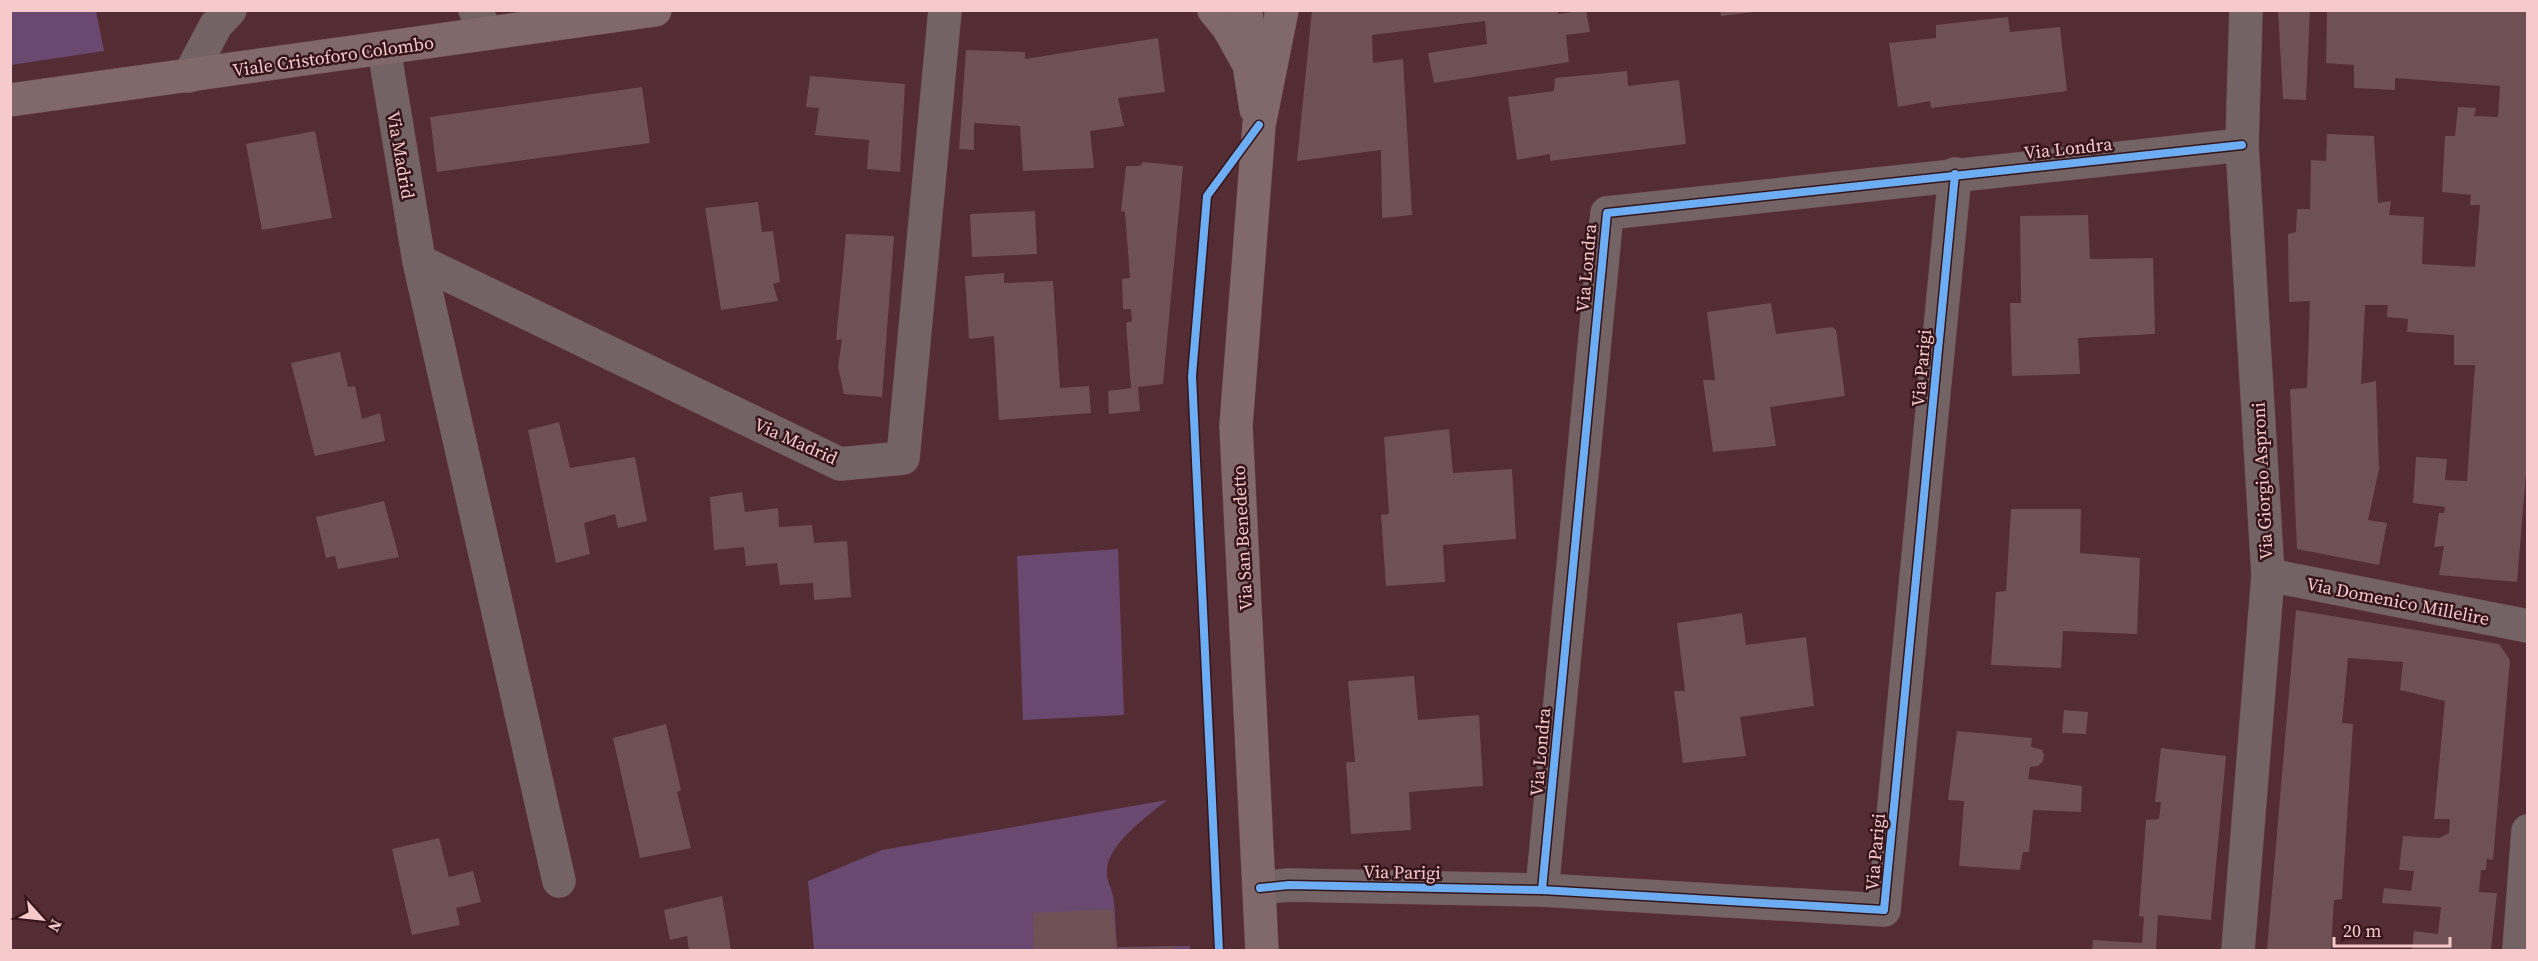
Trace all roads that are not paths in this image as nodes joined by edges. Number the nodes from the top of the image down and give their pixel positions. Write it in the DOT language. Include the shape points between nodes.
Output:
graph roads {
  1 [pos="230,10"];
  2 [pos="654,10"];
  3 [pos="945,10"];
  4 [pos="1214,10"];
  5 [pos="1246,10"];
  6 [pos="1282,10"];
  7 [pos="2246,10"];
  8 [pos="481,22"];
  9 [pos="384,49"];
  10 [pos="1249,64"];
  11 [pos="189,76"];
  12 [pos="10,100"];
  13 [pos="1259,125"];
  14 [pos="2242,145"];
  15 [pos="1955,174"];
  16 [pos="419,261"];
  17 [pos="2268,575"];
  18 [pos="2528,626"];
  19 [pos="2528,831"];
  20 [pos="559,881"];
  21 [pos="1260,888"];
  22 [pos="1542,890"];
  23 [pos="1262,951"];
  24 [pos="2238,951"];
  25 [pos="2519,951"];
  1 -- 11 [label="street" via="216,26"];
  2 -- 8 [label="main road, Viale Cristoforo Colombo"];
  3 -- 16 [label="street, Via Madrid" via="903,458 840,464"];
  4 -- 10 [label="main road"];
  5 -- 10 [label="main road, Via San Benedetto"];
  6 -- 13 [label="main road, Via San Benedetto"];
  7 -- 14 [label="street, Via Giorgio Asproni"];
  8 -- 9 [label="main road, Viale Cristoforo Colombo"];
  9 -- 11 [label="main road, Viale Cristoforo Colombo"];
  9 -- 16 [label="street, Via Madrid"];
  10 -- 13 [label="main road, Via San Benedetto"];
  11 -- 12 [label="main road, Viale Cristoforo Colombo"];
  13 -- 21 [label="main road, Via San Benedetto" via="1236,426"];
  14 -- 15 [label="street, Via Londra"];
  14 -- 17 [label="street, Via Giorgio Asproni"];
  15 -- 22 [label="street, Via Londra" via="1607,213"];
  15 -- 22 [label="street, Via Parigi" via="1884,910"];
  16 -- 20 [label="street, Via Madrid"];
  17 -- 18 [label="street, Via Domenico Millelire"];
  17 -- 24 [label="street, Via Giorgio Asproni"];
  19 -- 25 [label="street"];
  21 -- 22 [label="street, Via Parigi" via="1289,885"];
  21 -- 23 [label="main road, Via San Benedetto"];
}
